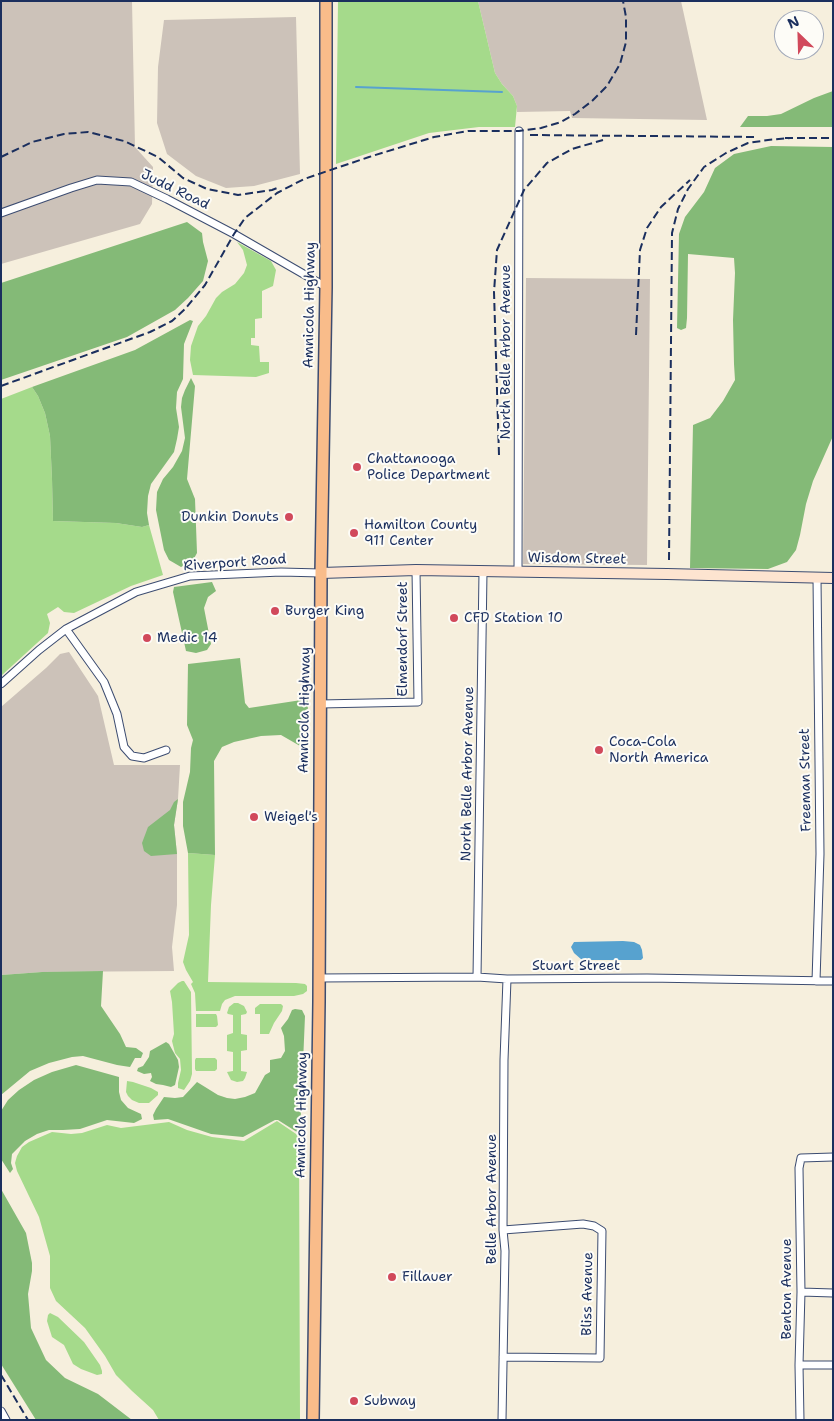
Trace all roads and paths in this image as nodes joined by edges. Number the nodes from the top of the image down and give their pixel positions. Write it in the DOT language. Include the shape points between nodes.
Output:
graph roads {
  1 [pos="326,1"];
  2 [pos="519,132"];
  3 [pos="1,213"];
  4 [pos="326,287"];
  5 [pos="416,570"];
  6 [pos="483,572"];
  7 [pos="518,572"];
  8 [pos="321,573"];
  9 [pos="817,578"];
  10 [pos="833,578"];
  11 [pos="66,629"];
  12 [pos="1,684"];
  13 [pos="320,704"];
  14 [pos="166,750"];
  15 [pos="477,977"];
  16 [pos="319,978"];
  17 [pos="507,979"];
  18 [pos="816,981"];
  19 [pos="833,981"];
  20 [pos="833,1157"];
  21 [pos="503,1230"];
  22 [pos="801,1292"];
  23 [pos="833,1293"];
  24 [pos="503,1358"];
  25 [pos="799,1365"];
  26 [pos="833,1365"];
  27 [pos="1,1411"];
  28 [pos="6,1420"];
  29 [pos="313,1420"];
  30 [pos="502,1420"];
  31 [pos="800,1420"];
  1 -- 4 [label="main road, Amnicola Highway"];
  2 -- 7 [label="street, North Belle Arbor Avenue"];
  3 -- 4 [label="street, Judd Road" via="97,180 131,182 234,234"];
  4 -- 8 [label="main road, Amnicola Highway"];
  5 -- 6 [label="street, Wisdom Street"];
  5 -- 8 [label="street, Wisdom Street"];
  5 -- 13 [label="street, Elmendorf Street" via="418,702"];
  6 -- 7 [label="street, Wisdom Street"];
  6 -- 15 [label="street, North Belle Arbor Avenue"];
  7 -- 9 [label="street, Wisdom Street"];
  8 -- 11 [label="street, Riverport Road" via="190,576 136,592"];
  8 -- 13 [label="main road, Amnicola Highway"];
  9 -- 10 [label="street, Wisdom Street"];
  9 -- 18 [label="street, Freeman Street" via="820,854"];
  11 -- 12 [label="street, Riverport Road"];
  11 -- 14 [label="street" via="104,682 117,714 124,747 132,756 144,758"];
  13 -- 16 [label="main road, Amnicola Highway"];
  15 -- 16 [label="street, Stuart Street"];
  15 -- 17 [label="street, Stuart Street"];
  16 -- 29 [label="main road, Amnicola Highway"];
  17 -- 18 [label="street, Stuart Street"];
  17 -- 21 [label="street, Belle Arbor Avenue"];
  18 -- 19 [label="street, Stuart Street"];
  20 -- 22 [label="street, Benton Avenue" via="801,1158"];
  21 -- 24 [label="street, Belle Arbor Avenue"];
  21 -- 24 [label="street, Bliss Avenue" via="583,1224 602,1231 600,1358"];
  22 -- 23 [label="street"];
  22 -- 25 [label="street, Benton Avenue"];
  24 -- 30 [label="street, Belle Arbor Avenue"];
  25 -- 26 [label="street"];
  25 -- 31 [label="street, Benton Avenue"];
  27 -- 28 [label="street"];
}
